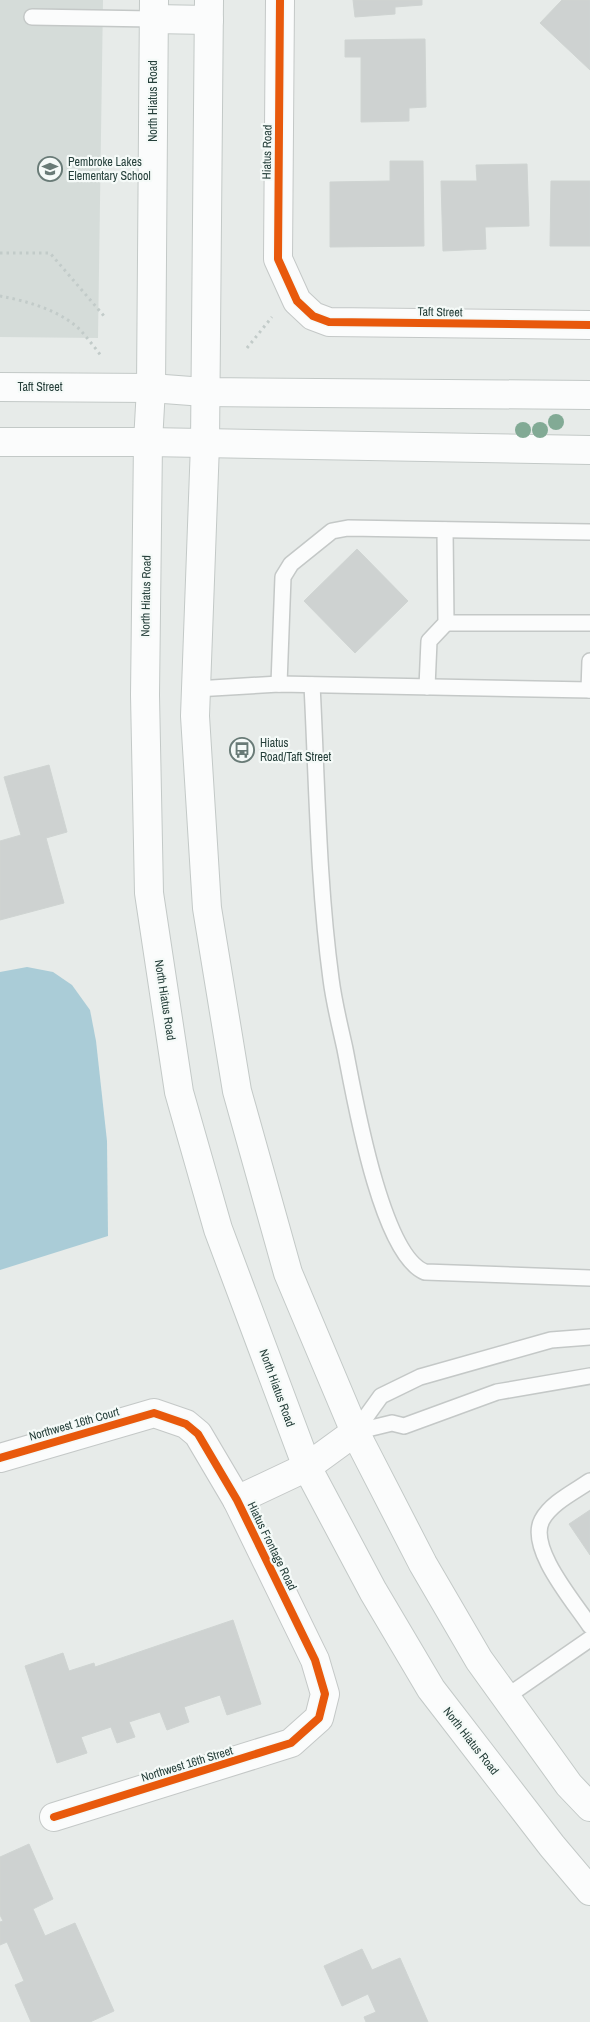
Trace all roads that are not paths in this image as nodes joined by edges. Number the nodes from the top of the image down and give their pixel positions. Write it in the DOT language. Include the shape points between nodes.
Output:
graph roads {
  1 [pos="280,0"];
  2 [pos="154,9"];
  3 [pos="209,10"];
  4 [pos="32,17"];
  5 [pos="286,308"];
  6 [pos="590,325"];
  7 [pos="0,387"];
  8 [pos="151,388"];
  9 [pos="204,392"];
  10 [pos="590,394"];
  11 [pos="0,442"];
  12 [pos="148,442"];
  13 [pos="205,444"];
  14 [pos="590,450"];
  15 [pos="445,530"];
  16 [pos="590,532"];
  17 [pos="446,623"];
  18 [pos="590,623"];
  19 [pos="590,661"];
  20 [pos="280,684"];
  21 [pos="312,685"];
  22 [pos="427,686"];
  23 [pos="196,688"];
  24 [pos="590,690"];
  25 [pos="590,1278"];
  26 [pos="590,1337"];
  27 [pos="590,1376"];
  28 [pos="154,1413"];
  29 [pos="355,1432"];
  30 [pos="0,1458"];
  31 [pos="306,1467"];
  32 [pos="590,1482"];
  33 [pos="237,1500"];
  34 [pos="590,1626"];
  35 [pos="590,1639"];
  36 [pos="506,1697"];
  37 [pos="319,1718"];
  38 [pos="590,1807"];
  39 [pos="54,1817"];
  40 [pos="590,1891"];
  1 -- 5 [label="main road, Hiatus Road" via="278,258"];
  2 -- 3 [label="main road"];
  2 -- 4 [label="lane"];
  2 -- 8 [label="main road, North Hiatus Road"];
  3 -- 9 [label="main road"];
  5 -- 6 [label="main road, Taft Street" via="329,322"];
  7 -- 8 [label="main road, Taft Street"];
  8 -- 9 [label="main road, Taft Street"];
  8 -- 12 [label="main road, North Hiatus Road"];
  9 -- 10 [label="main road, Taft Street"];
  9 -- 13 [label="main road"];
  11 -- 12 [label="main road"];
  12 -- 13 [label="main road"];
  12 -- 31 [label="main road, North Hiatus Road" via="145,694 149,893 178,1082 218,1229"];
  13 -- 14 [label="main road"];
  13 -- 23 [label="main road"];
  15 -- 16 [label="lane"];
  15 -- 17 [label="lane"];
  15 -- 20 [label="lane" via="332,531 291,564 282,577"];
  17 -- 18 [label="lane"];
  17 -- 22 [label="lane" via="429,641"];
  19 -- 24 [label="lane"];
  20 -- 21 [label="lane"];
  20 -- 23 [label="lane"];
  21 -- 22 [label="lane"];
  21 -- 25 [label="lane" via="331,980 359,1126 384,1206 409,1260 425,1272"];
  22 -- 24 [label="lane"];
  23 -- 29 [label="main road" via="207,908 237,1091 288,1273"];
  26 -- 29 [label="lane" via="551,1340 420,1377 381,1396"];
  27 -- 29 [label="lane" via="497,1392 404,1426 392,1423"];
  28 -- 30 [label="main road, Northwest 16th Court"];
  28 -- 33 [label="main road, Hiatus Frontage Road" via="186,1424 198,1434"];
  29 -- 31 [label="main road"];
  29 -- 36 [label="main road" via="423,1564 479,1660"];
  31 -- 33 [label="main road"];
  31 -- 40 [label="main road, North Hiatus Road" via="431,1689"];
  32 -- 34 [label="lane" via="552,1508 541,1521 538,1535 549,1565"];
  33 -- 37 [label="main road, Hiatus Frontage Road" via="315,1660 325,1694"];
  35 -- 36 [label="lane"];
  36 -- 38 [label="main road" via="569,1784"];
  37 -- 39 [label="main road, Northwest 16th Street" via="291,1744"];
}
